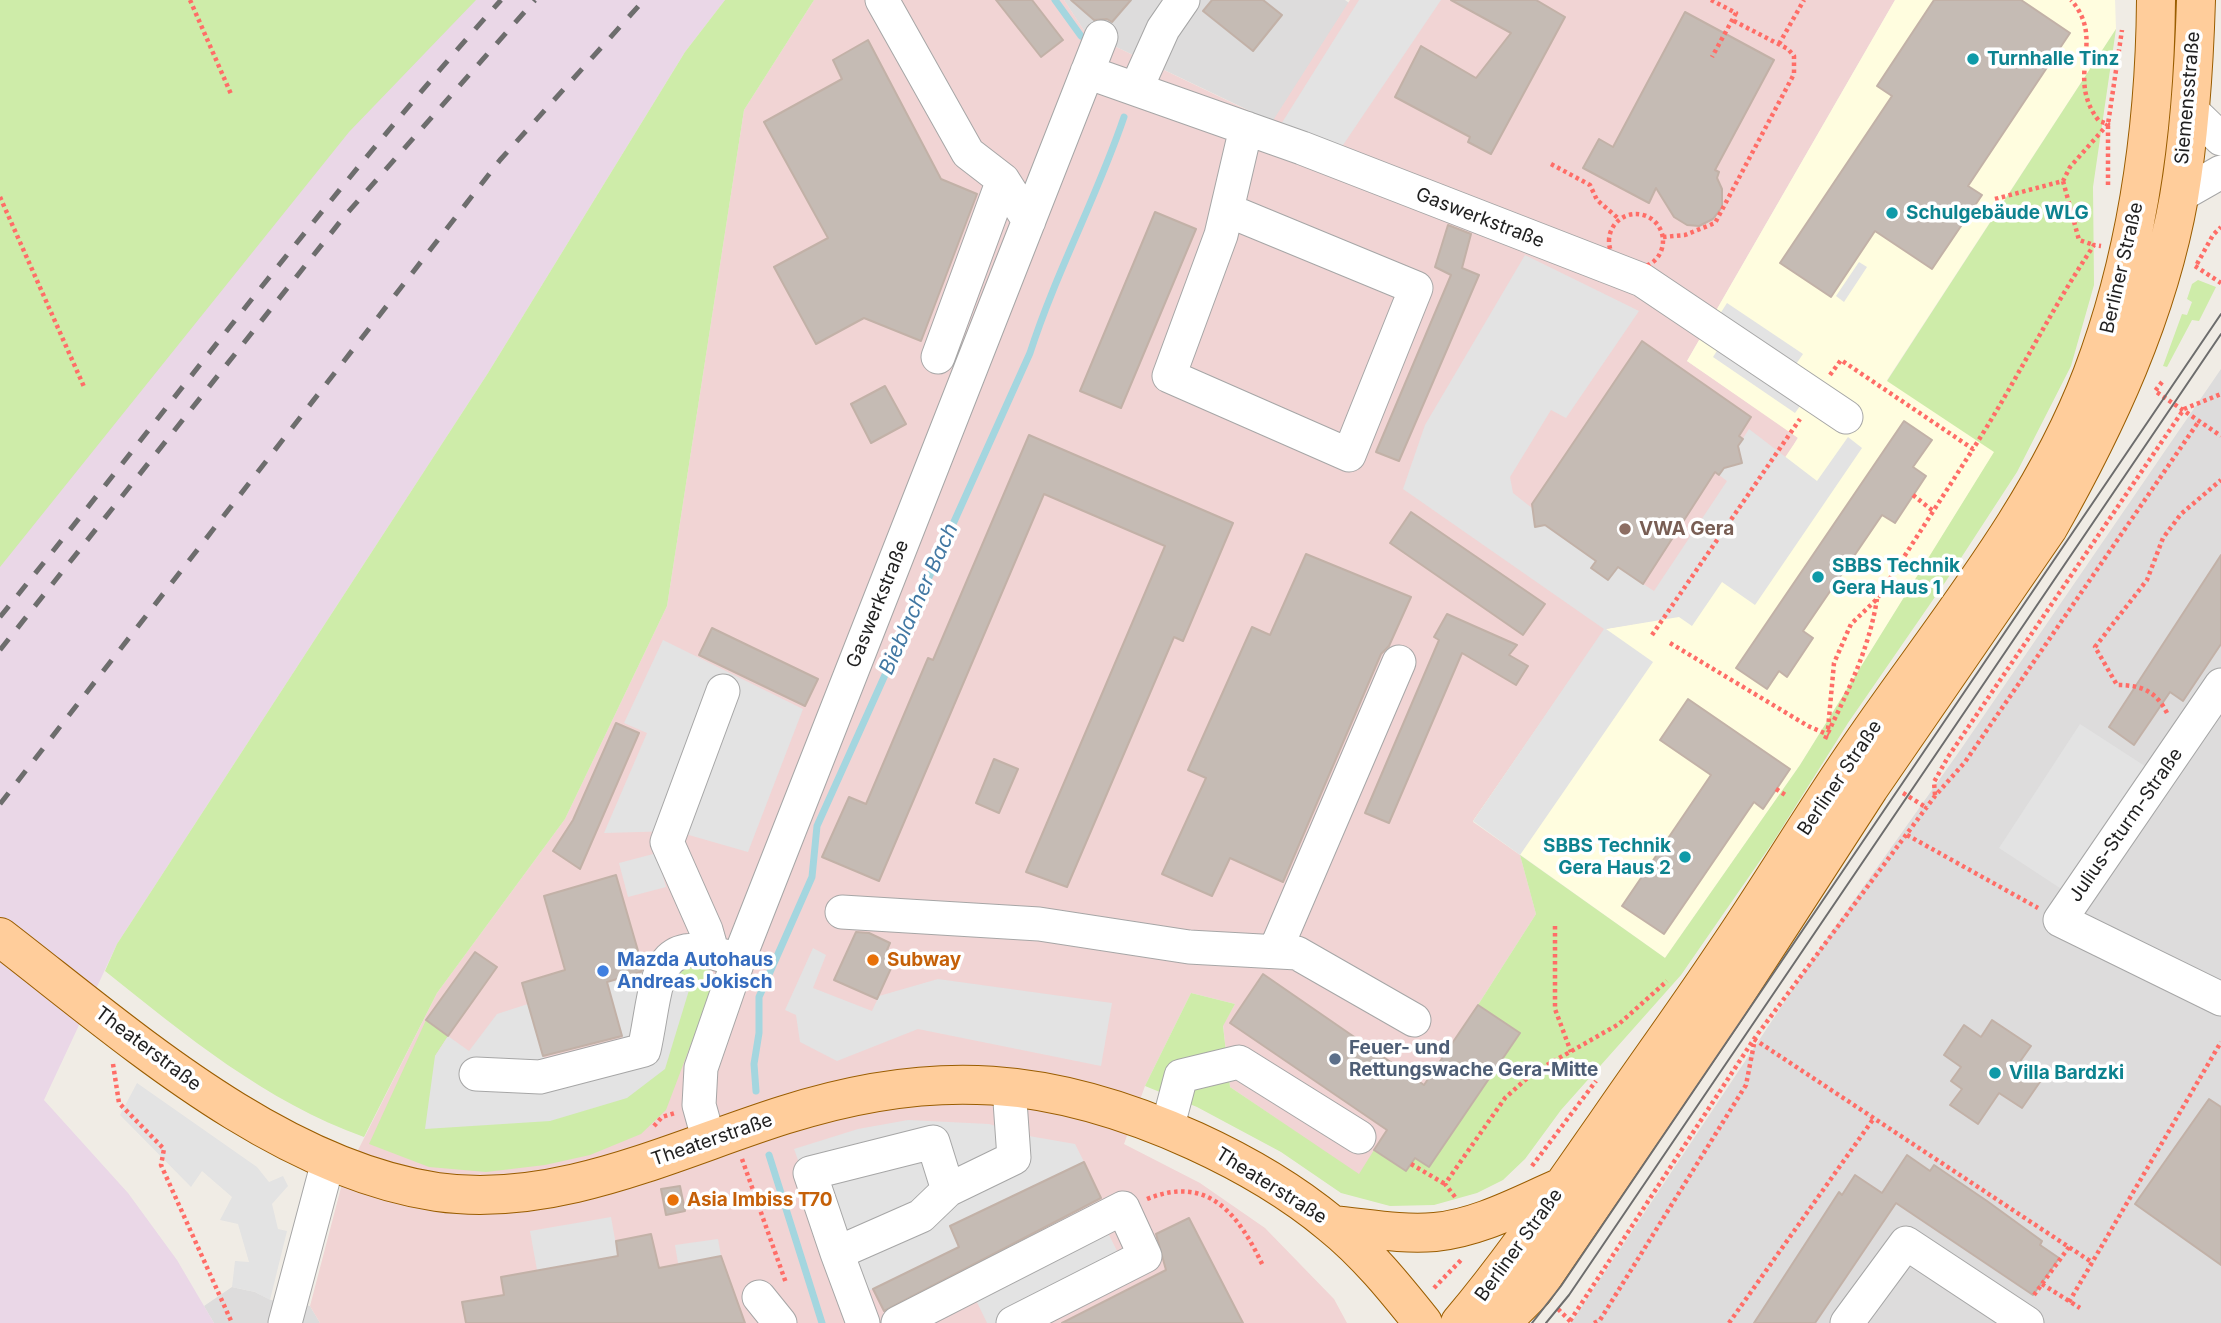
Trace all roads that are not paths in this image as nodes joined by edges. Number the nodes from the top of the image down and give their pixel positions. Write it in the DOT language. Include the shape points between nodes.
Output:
graph roads {
  1 [pos="882,0"];
  2 [pos="1183,0"];
  3 [pos="2156,0"];
  4 [pos="2196,0"];
  5 [pos="1101,37"];
  6 [pos="1087,72"];
  7 [pos="1136,89"];
  8 [pos="2190,109"];
  9 [pos="1246,128"];
  10 [pos="2221,139"];
  11 [pos="2221,172"];
  12 [pos="1003,180"];
  13 [pos="2124,192"];
  14 [pos="2179,196"];
  15 [pos="2221,197"];
  16 [pos="1227,210"];
  17 [pos="1029,221"];
  18 [pos="938,357"];
  19 [pos="1846,417"];
  20 [pos="1399,662"];
  21 [pos="2221,685"];
  22 [pos="723,691"];
  23 [pos="842,912"];
  24 [pos="0,937"];
  25 [pos="1275,951"];
  26 [pos="724,956"];
  27 [pos="2221,999"];
  28 [pos="1414,1020"];
  29 [pos="476,1074"];
  30 [pos="1009,1087"];
  31 [pos="704,1123"];
  32 [pos="1167,1129"];
  33 [pos="1359,1137"];
  34 [pos="329,1158"];
  35 [pos="1562,1187"];
  36 [pos="948,1190"];
  37 [pos="1332,1224"];
  38 [pos="837,1253"];
  39 [pos="773,1291"];
  40 [pos="949,1311"];
  41 [pos="285,1323"];
  42 [pos="780,1323"];
  43 [pos="863,1323"];
  44 [pos="898,1323"];
  45 [pos="1013,1323"];
  46 [pos="1423,1323"];
  47 [pos="1460,1323"];
  48 [pos="1501,1323"];
  49 [pos="1847,1323"];
  50 [pos="2027,1323"];
  1 -- 12 [label="street" via="968,153"];
  2 -- 7 [label="street" via="1163,29"];
  3 -- 13 [label="main road, Siemensstraße" via="2155,55"];
  4 -- 8 [label="main road, Siemensstraße"];
  5 -- 6 [label="street, Gaswerkstraße"];
  6 -- 7 [label="street, Gaswerkstraße"];
  6 -- 17 [label="street, Gaswerkstraße"];
  7 -- 9 [label="street, Gaswerkstraße"];
  8 -- 10 [label="street"];
  8 -- 14 [label="main road, Siemensstraße"];
  9 -- 16 [label="street"];
  9 -- 19 [label="street, Gaswerkstraße" via="1642,280"];
  11 -- 14 [label="street"];
  12 -- 17 [label="street"];
  12 -- 18 [label="street"];
  13 -- 14 [label="main road"];
  13 -- 35 [label="main road, Berliner Straße" via="2114,315 2065,434 2028,500 1724,956"];
  14 -- 15 [label="street"];
  14 -- 48 [label="main road, Berliner Straße" via="2161,273 2124,381 2048,528 1534,1290"];
  16 -- 16 [label="street" via="1169,376 1349,455 1416,288"];
  17 -- 26 [label="street, Gaswerkstraße"];
  20 -- 25 [label="street"];
  21 -- 27 [label="street, Julius-Sturm-Straße" via="2060,920"];
  22 -- 26 [label="street" via="667,842 706,930"];
  23 -- 25 [label="street" via="1039,924 1189,947"];
  24 -- 34 [label="main road, Theaterstraße" via="211,1097"];
  25 -- 28 [label="street" via="1297,953"];
  26 -- 29 [label="street" via="681,950 671,955 662,966 643,1050 540,1077"];
  26 -- 31 [label="street, Gaswerkstraße" via="701,1068"];
  30 -- 31 [label="main road, Theaterstraße" via="921,1085"];
  30 -- 32 [label="main road, Theaterstraße" via="1090,1100"];
  30 -- 36 [label="street" via="1014,1158"];
  31 -- 34 [label="main road, Theaterstraße" via="623,1171 485,1195 393,1183"];
  32 -- 33 [label="street" via="1181,1076 1239,1062"];
  32 -- 37 [label="main road, Theaterstraße" via="1247,1167"];
  34 -- 41 [label="street"];
  35 -- 37 [label="main road" via="1482,1220 1438,1232"];
  35 -- 47 [label="main road, Berliner Straße" via="1504,1271"];
  36 -- 38 [label="street" via="921,1216"];
  36 -- 38 [label="street" via="933,1143 810,1173"];
  37 -- 46 [label="main road, Theaterstraße"];
  38 -- 43 [label="street"];
  39 -- 42 [label="street"];
  40 -- 44 [label="street"];
  40 -- 45 [label="street" via="1123,1208 1145,1256"];
  49 -- 50 [label="street" via="1906,1243"];
}
